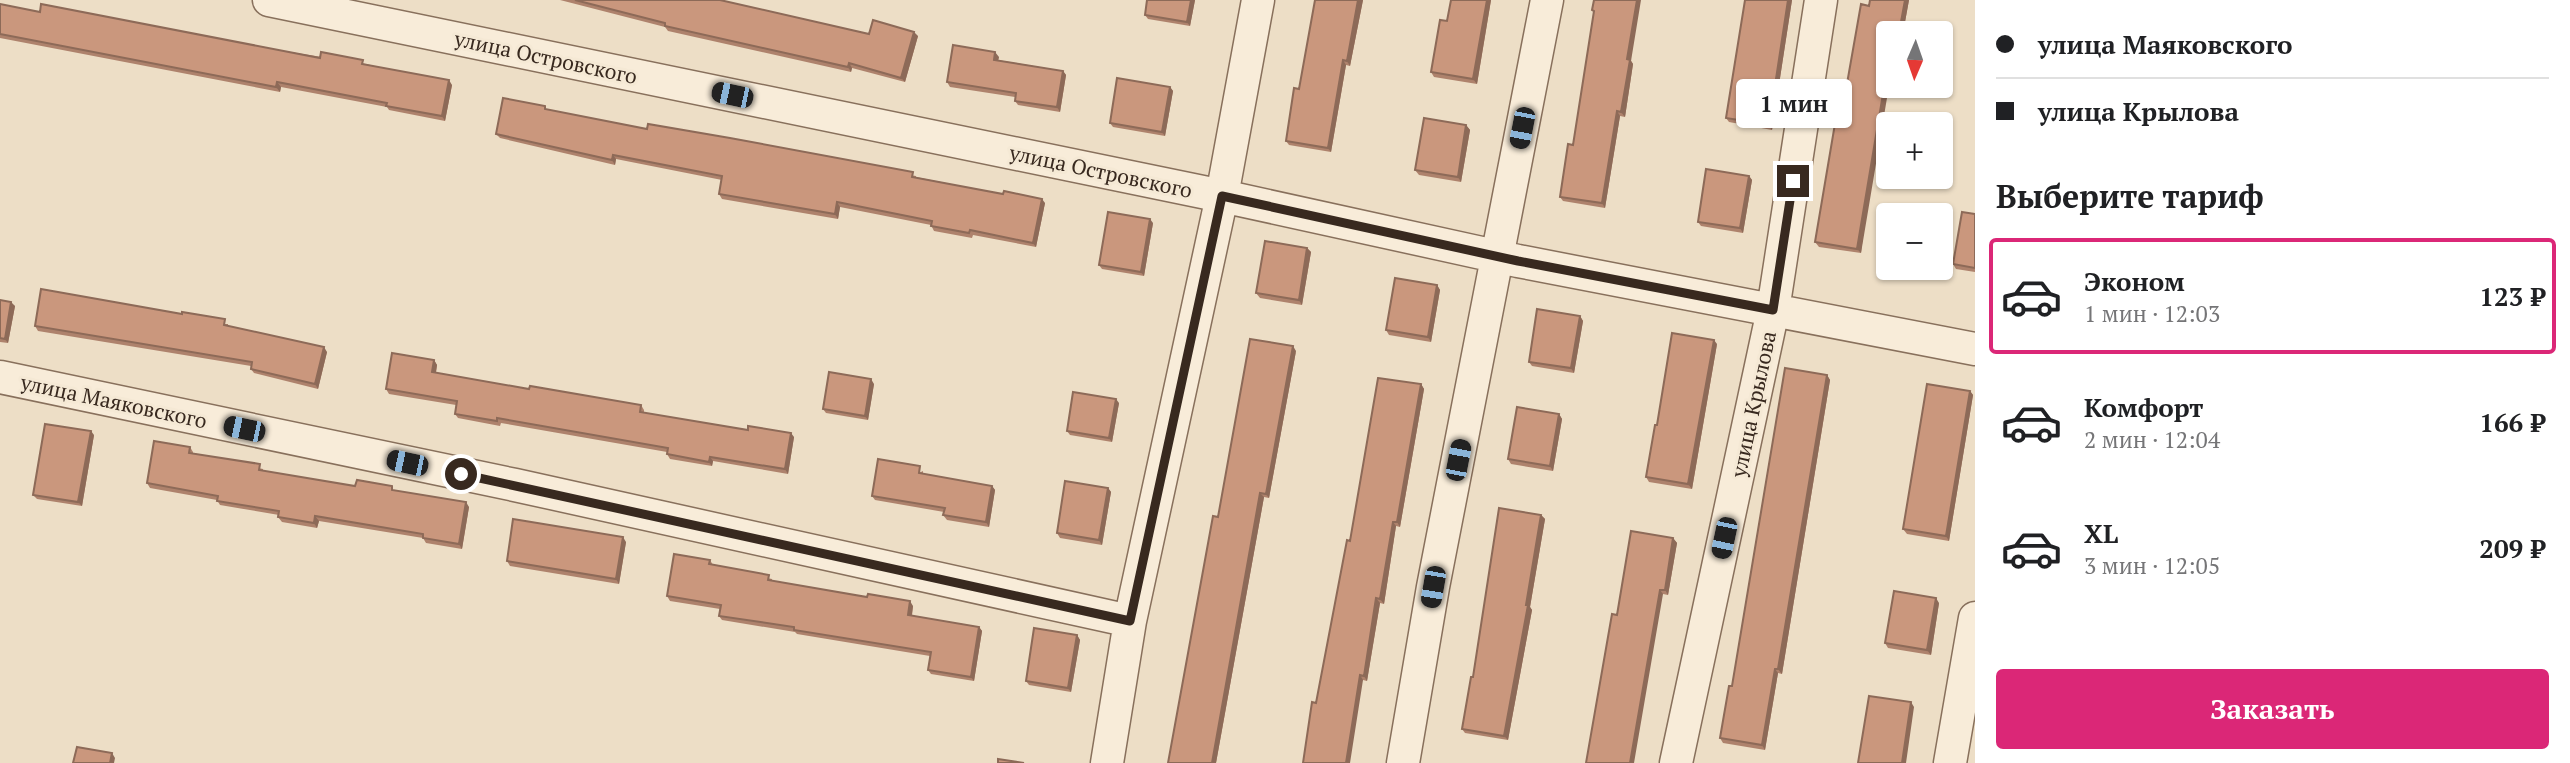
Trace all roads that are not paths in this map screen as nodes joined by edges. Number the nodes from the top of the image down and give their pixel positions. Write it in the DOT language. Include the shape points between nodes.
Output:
graph roads {
  1 [pos="269,0"];
  2 [pos="1258,0"];
  3 [pos="1547,0"];
  4 [pos="1821,0"];
  5 [pos="1222,196"];
  6 [pos="1497,256"];
  7 [pos="1773,310"];
  8 [pos="1975,349"];
  9 [pos="0,377"];
  10 [pos="1975,618"];
  11 [pos="1130,621"];
  12 [pos="1107,763"];
  13 [pos="1403,763"];
  14 [pos="1676,763"];
  15 [pos="1950,763"];
  1 -- 5 [label="street, улица Островского"];
  2 -- 5 [label="street"];
  3 -- 6 [label="street"];
  4 -- 7 [label="street, улица Крылова"];
  5 -- 6 [label="street, улица Островского"];
  5 -- 11 [label="street"];
  6 -- 7 [label="street, улица Островского"];
  6 -- 13 [label="street"];
  7 -- 8 [label="street, улица Островского"];
  7 -- 14 [label="street, улица Крылова"];
  9 -- 11 [label="street, улица Маяковского"];
  10 -- 15 [label="street"];
  11 -- 12 [label="street"];
}
